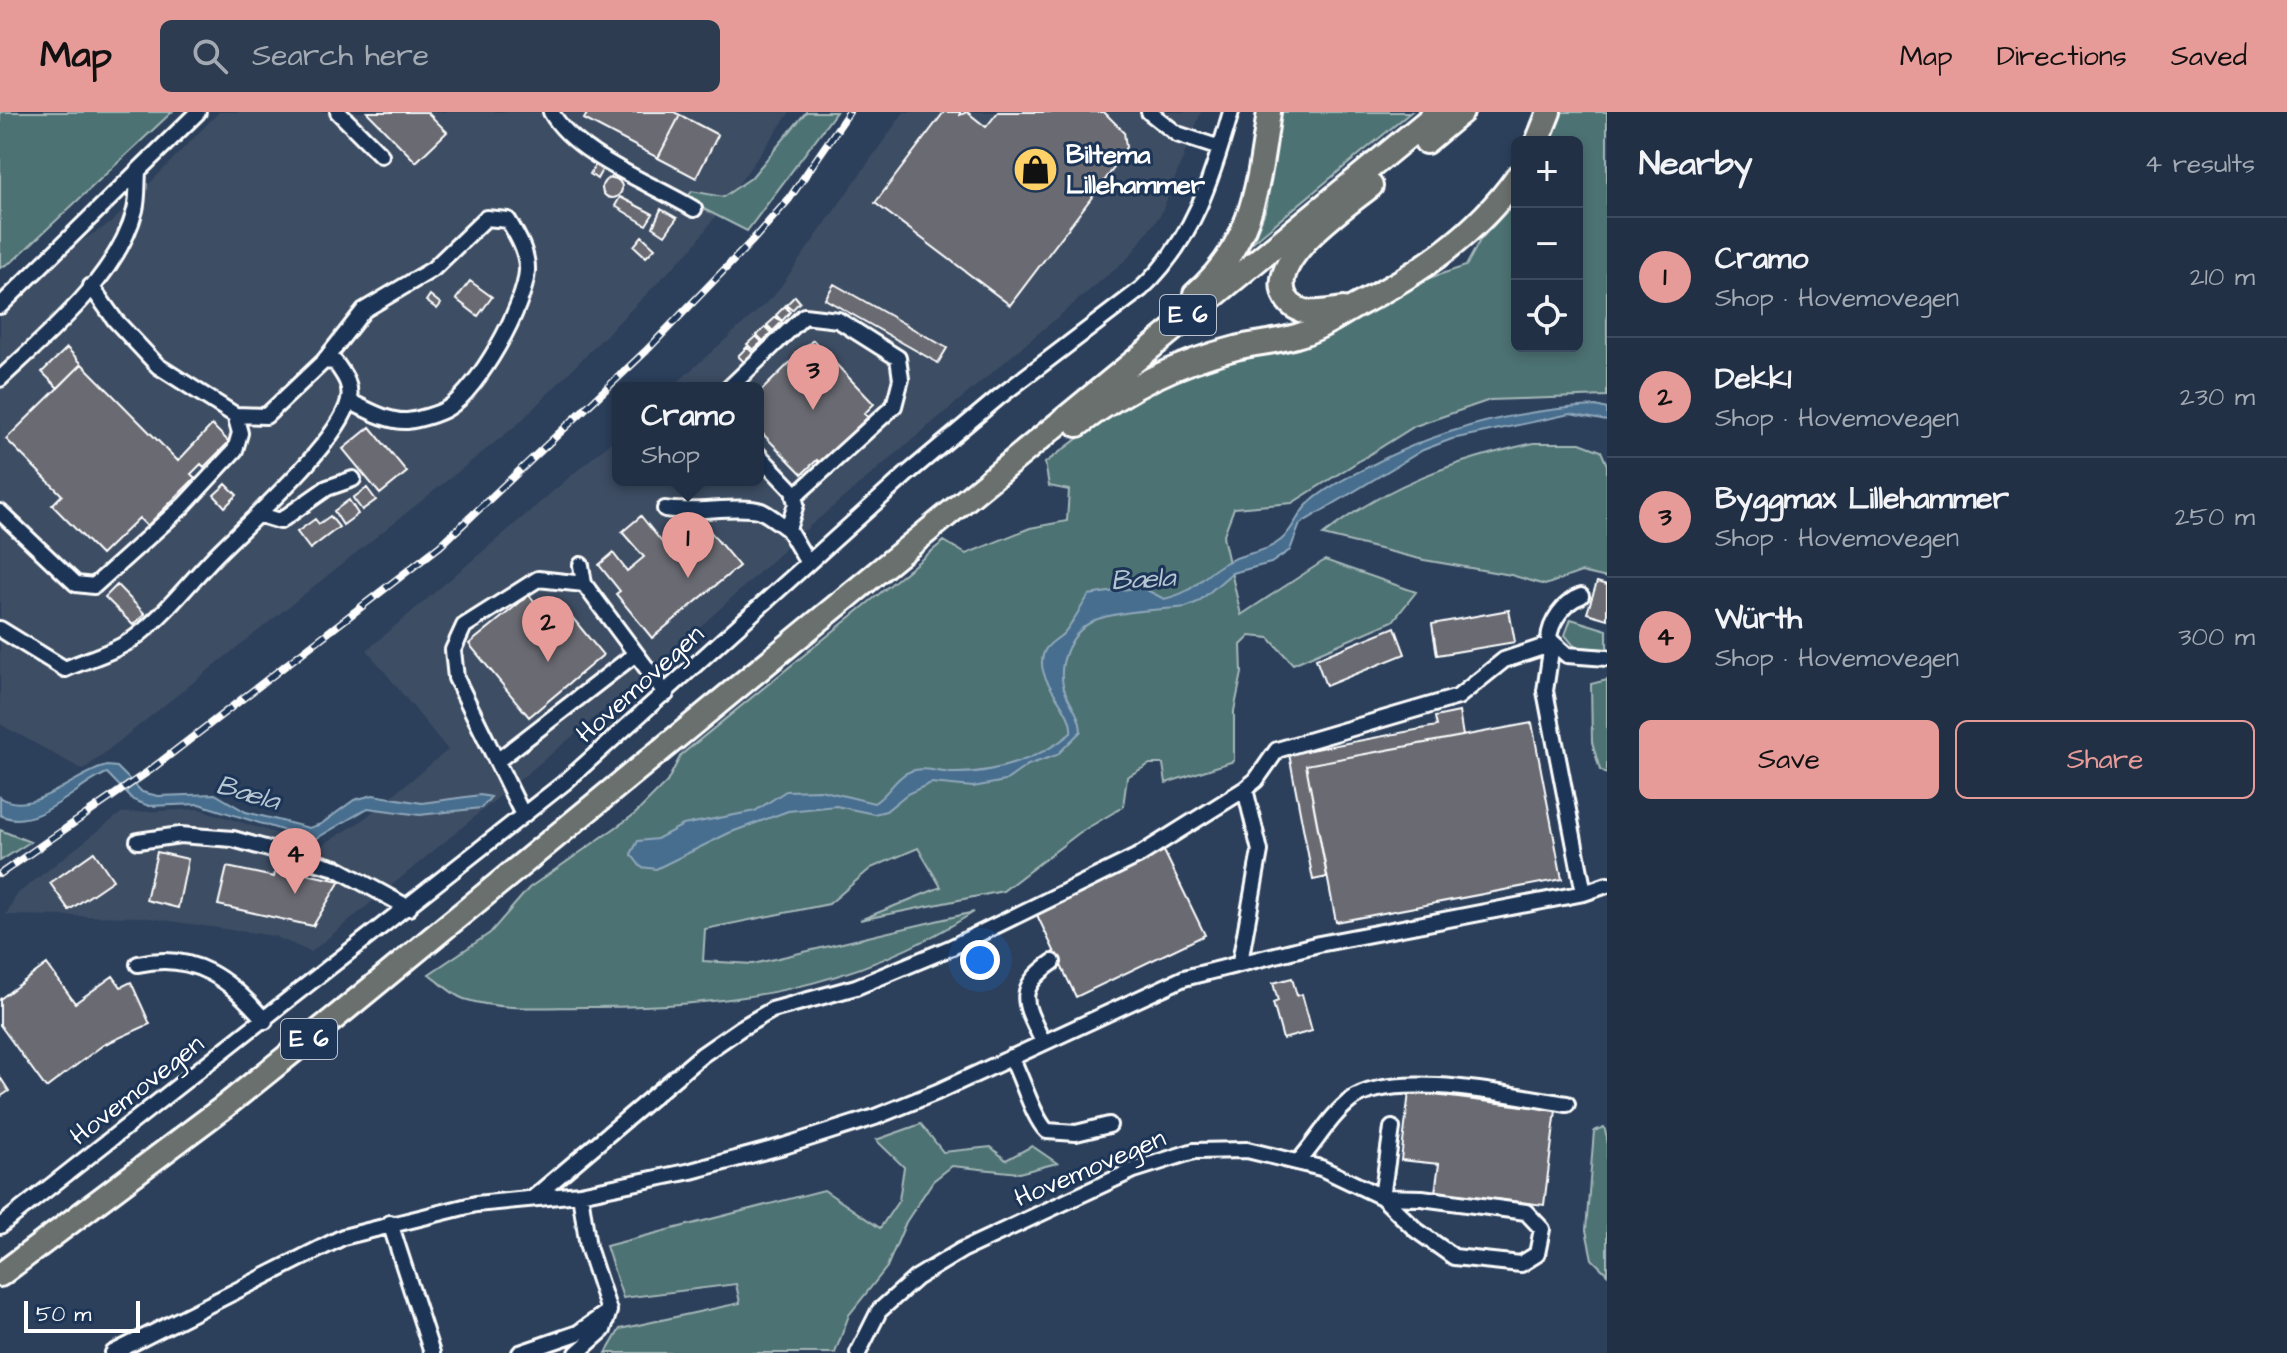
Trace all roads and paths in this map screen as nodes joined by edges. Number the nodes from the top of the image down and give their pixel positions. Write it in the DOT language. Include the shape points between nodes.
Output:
graph roads {
  1 [pos="198,112"];
  2 [pos="338,112"];
  3 [pos="551,112"];
  4 [pos="1149,112"];
  5 [pos="1231,112"];
  6 [pos="1269,112"];
  7 [pos="1438,112"];
  8 [pos="1462,112"];
  9 [pos="1549,112"];
  10 [pos="1539,136"];
  11 [pos="1220,148"];
  12 [pos="381,155"];
  13 [pos="138,172"];
  14 [pos="1511,184"];
  15 [pos="694,209"];
  16 [pos="91,286"];
  17 [pos="0,306"];
  18 [pos="1356,306"];
  19 [pos="324,361"];
  20 [pos="0,379"];
  21 [pos="735,382"];
  22 [pos="349,401"];
  23 [pos="235,415"];
  24 [pos="764,460"];
  25 [pos="353,479"];
  26 [pos="794,497"];
  27 [pos="665,509"];
  28 [pos="0,512"];
  29 [pos="257,514"];
  30 [pos="941,520"];
  31 [pos="788,529"];
  32 [pos="808,563"];
  33 [pos="581,565"];
  34 [pos="584,584"];
  35 [pos="1581,596"];
  36 [pos="0,629"];
  37 [pos="1552,644"];
  38 [pos="783,650"];
  39 [pos="634,655"];
  40 [pos="1607,658"];
  41 [pos="666,694"];
  42 [pos="497,761"];
  43 [pos="1245,789"];
  44 [pos="523,815"];
  45 [pos="138,841"];
  46 [pos="1607,885"];
  47 [pos="1584,893"];
  48 [pos="409,908"];
  49 [pos="1053,962"];
  50 [pos="1240,962"];
  51 [pos="138,964"];
  52 [pos="265,1021"];
  53 [pos="1043,1042"];
  54 [pos="1011,1057"];
  55 [pos="1567,1104"];
  56 [pos="1109,1125"];
  57 [pos="1392,1128"];
  58 [pos="1299,1161"];
  59 [pos="580,1194"];
  60 [pos="1382,1197"];
  61 [pos="533,1199"];
  62 [pos="390,1223"];
  63 [pos="0,1226"];
  64 [pos="0,1275"];
  65 [pos="609,1311"];
  66 [pos="113,1353"];
  67 [pos="432,1353"];
  68 [pos="520,1353"];
  69 [pos="577,1353"];
  70 [pos="858,1353"];
  1 -- 13 [label="street"];
  2 -- 12 [label="street"];
  3 -- 15 [label="street" via="579,146"];
  4 -- 11 [label="street" via="1177,134"];
  5 -- 11 [label="street, Hovemovegen"];
  6 -- 38 [label="highway" via="1252,209 1235,250 1221,267 813,613"];
  7 -- 30 [label="highway, E 6"];
  8 -- 18 [label="highway" via="1288,261 1282,286 1297,308 1325,312"];
  9 -- 10 [label="highway"];
  11 -- 32 [label="street, Hovemovegen" via="1195,219 1163,269 988,406"];
  13 -- 16 [label="street" via="135,210 120,245"];
  13 -- 17 [label="street"];
  14 -- 18 [label="highway" via="1464,235 1420,271"];
  16 -- 20 [label="street"];
  16 -- 23 [label="street" via="158,366"];
  18 -- 30 [label="highway" via="1296,336 1197,359 1133,386 996,492"];
  19 -- 22 [label="street" via="335,362 349,381"];
  19 -- 22 [label="street" via="364,310 433,269 486,218 508,220 520,240 527,271 513,319 483,370 449,408 405,421 376,415"];
  19 -- 23 [label="street" via="266,416"];
  21 -- 26 [label="street" via="804,316 838,320 898,358 901,379 894,406"];
  22 -- 29 [label="street" via="288,485"];
  23 -- 28 [label="street" via="240,433 235,450 184,505 94,586 76,584"];
  24 -- 26 [label="street"];
  25 -- 29 [label="street" via="327,488 280,521"];
  26 -- 31 [label="street"];
  27 -- 31 [label="street" via="747,509"];
  29 -- 36 [label="street" via="181,597 121,644 65,669"];
  30 -- 38 [label="highway, E 6"];
  31 -- 32 [label="street"];
  32 -- 41 [label="street, Hovemovegen"];
  33 -- 34 [label="street"];
  34 -- 39 [label="street"];
  34 -- 42 [label="street" via="538,579 464,626 453,650 456,678"];
  35 -- 37 [label="street" via="1569,602 1551,627"];
  37 -- 40 [label="street" via="1567,655"];
  37 -- 43 [label="street" via="1504,660 1458,697 1277,750"];
  37 -- 47 [label="street" via="1545,691"];
  38 -- 64 [label="highway, E 6" via="293,1052"];
  39 -- 41 [label="street"];
  39 -- 42 [label="street"];
  41 -- 44 [label="street, Hovemovegen"];
  42 -- 44 [label="street"];
  43 -- 50 [label="street" via="1260,851"];
  43 -- 61 [label="street" via="1138,856 950,948 856,987 772,1010 702,1055"];
  44 -- 48 [label="street, Hovemovegen"];
  45 -- 48 [label="street" via="180,835 233,839 336,868"];
  46 -- 47 [label="street"];
  47 -- 50 [label="street"];
  48 -- 52 [label="street, Hovemovegen"];
  49 -- 53 [label="street" via="1028,986 1024,1002"];
  50 -- 53 [label="street" via="1184,978"];
  51 -- 52 [label="street" via="165,959 217,973"];
  52 -- 63 [label="street, Hovemovegen"];
  53 -- 54 [label="street"];
  54 -- 56 [label="street" via="1047,1131 1076,1133"];
  54 -- 59 [label="street" via="875,1117 691,1171"];
  55 -- 58 [label="street" via="1406,1084 1374,1087 1349,1102"];
  57 -- 60 [label="street"];
  58 -- 60 [label="street, Hovemovegen"];
  58 -- 70 [label="street, Hovemovegen" via="1210,1149 1134,1170 962,1250 916,1278 879,1311"];
  59 -- 61 [label="street"];
  59 -- 65 [label="street" via="588,1247"];
  60 -- 60 [label="street, Hovemovegen" via="1526,1212 1542,1229 1541,1246 1528,1261 1513,1265 1450,1256"];
  61 -- 62 [label="street" via="476,1204"];
  62 -- 66 [label="street" via="343,1237"];
  62 -- 67 [label="street"];
  65 -- 68 [label="street" via="578,1333"];
  65 -- 69 [label="street" via="603,1330"];
}
